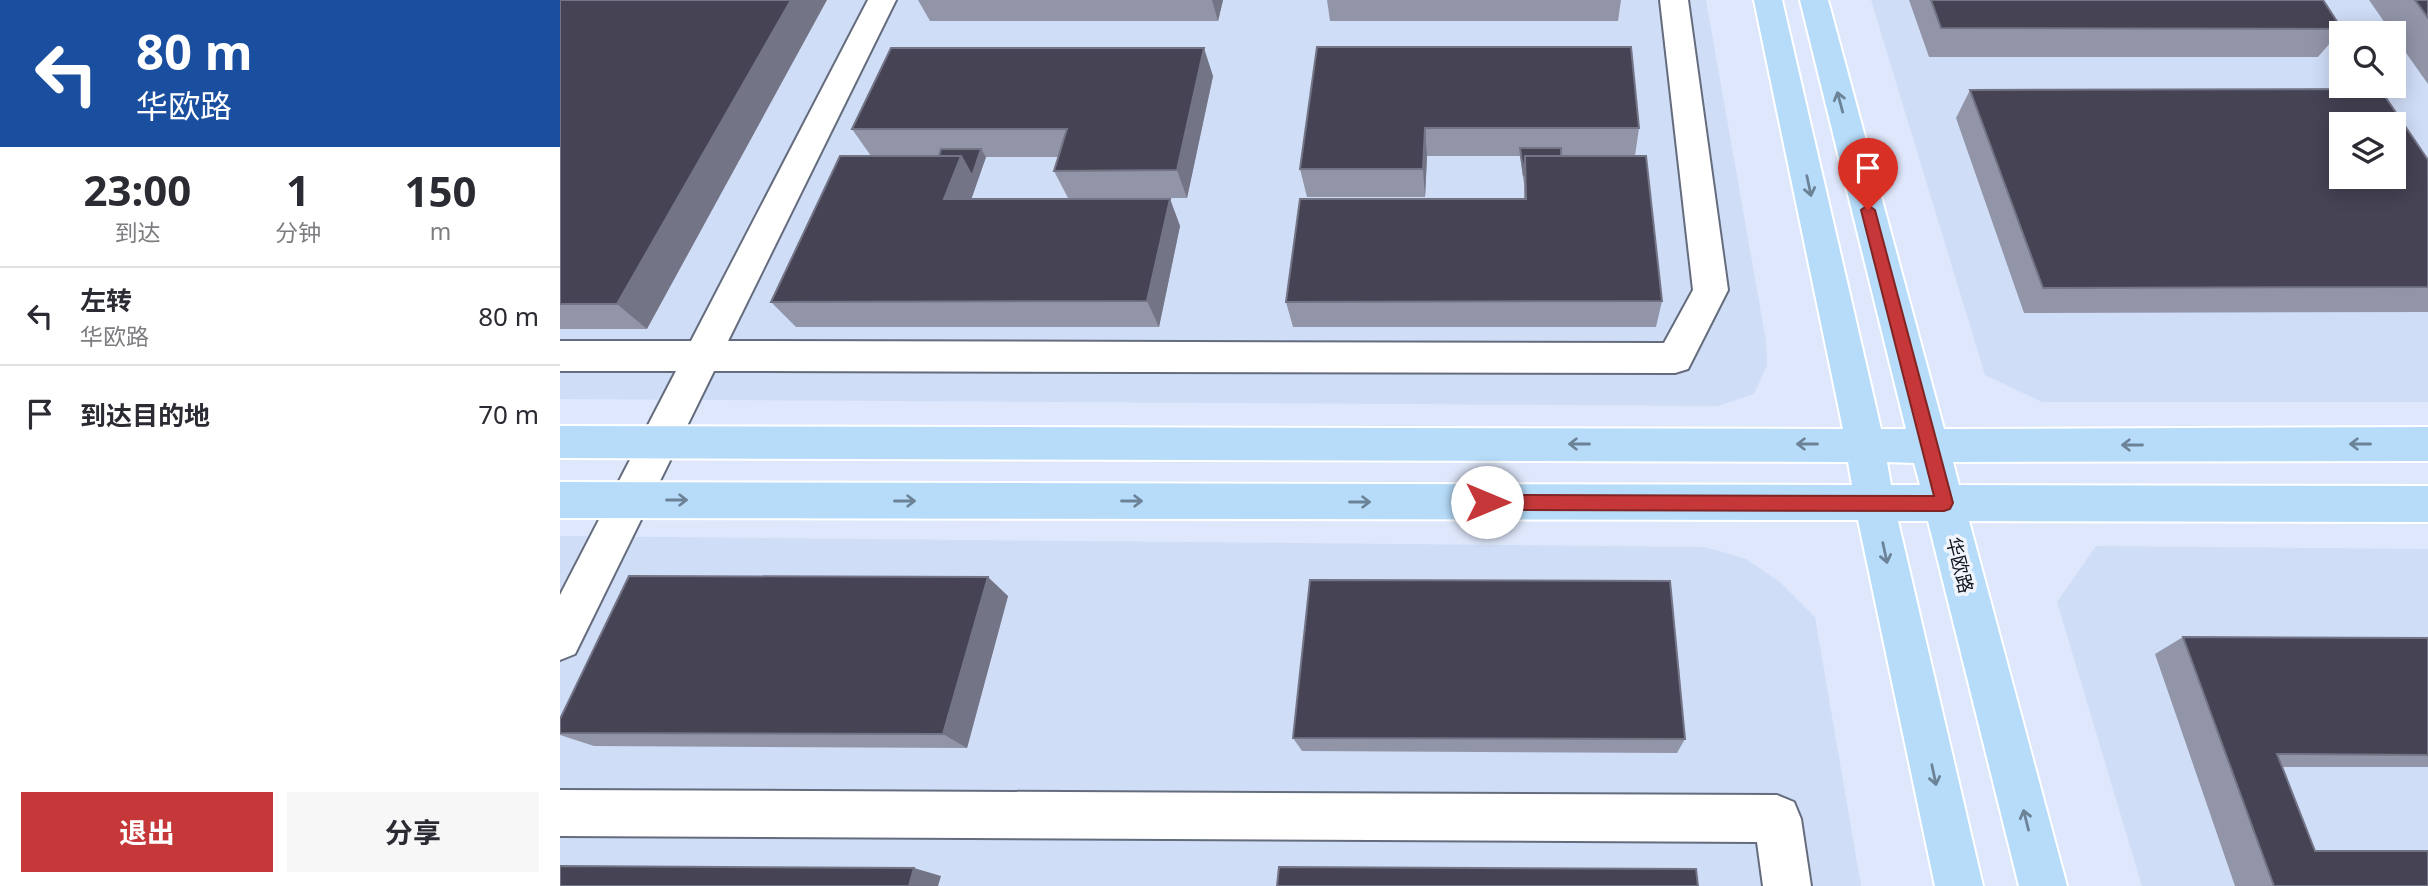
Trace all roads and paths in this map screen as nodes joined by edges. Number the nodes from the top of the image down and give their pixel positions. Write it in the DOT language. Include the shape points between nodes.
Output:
graph roads {
  1 [pos="882,0"];
  2 [pos="1674,0"];
  3 [pos="1768,0"];
  4 [pos="1814,0"];
  5 [pos="560,356"];
  6 [pos="702,357"];
  7 [pos="560,442"];
  8 [pos="659,443"];
  9 [pos="1866,444"];
  10 [pos="2428,444"];
  11 [pos="1930,446"];
  12 [pos="560,500"];
  13 [pos="630,500"];
  14 [pos="1874,503"];
  15 [pos="1944,503"];
  16 [pos="2428,504"];
  17 [pos="560,639"];
  18 [pos="560,813"];
  19 [pos="1787,886"];
  20 [pos="1959,886"];
  21 [pos="2043,886"];
  1 -- 6 [label="lane"];
  2 -- 6 [label="lane" via="1711,290 1675,358"];
  3 -- 9 [label="main road, one-way"];
  11 -- 4 [label="main road, 华欧路, one-way"];
  5 -- 6 [label="lane"];
  6 -- 8 [label="lane"];
  7 -- 8 [label="main road"];
  9 -- 8 [label="main road, one-way"];
  8 -- 13 [label="lane"];
  9 -- 11 [label="main road"];
  9 -- 14 [label="main road"];
  10 -- 11 [label="main road, one-way"];
  11 -- 15 [label="main road, 华欧路"];
  12 -- 13 [label="main road"];
  13 -- 14 [label="main road, one-way"];
  13 -- 17 [label="lane"];
  14 -- 15 [label="main road"];
  14 -- 20 [label="main road, one-way"];
  15 -- 16 [label="main road"];
  21 -- 15 [label="main road, 华欧路, one-way"];
  18 -- 19 [label="lane" via="1777,819"];
}
